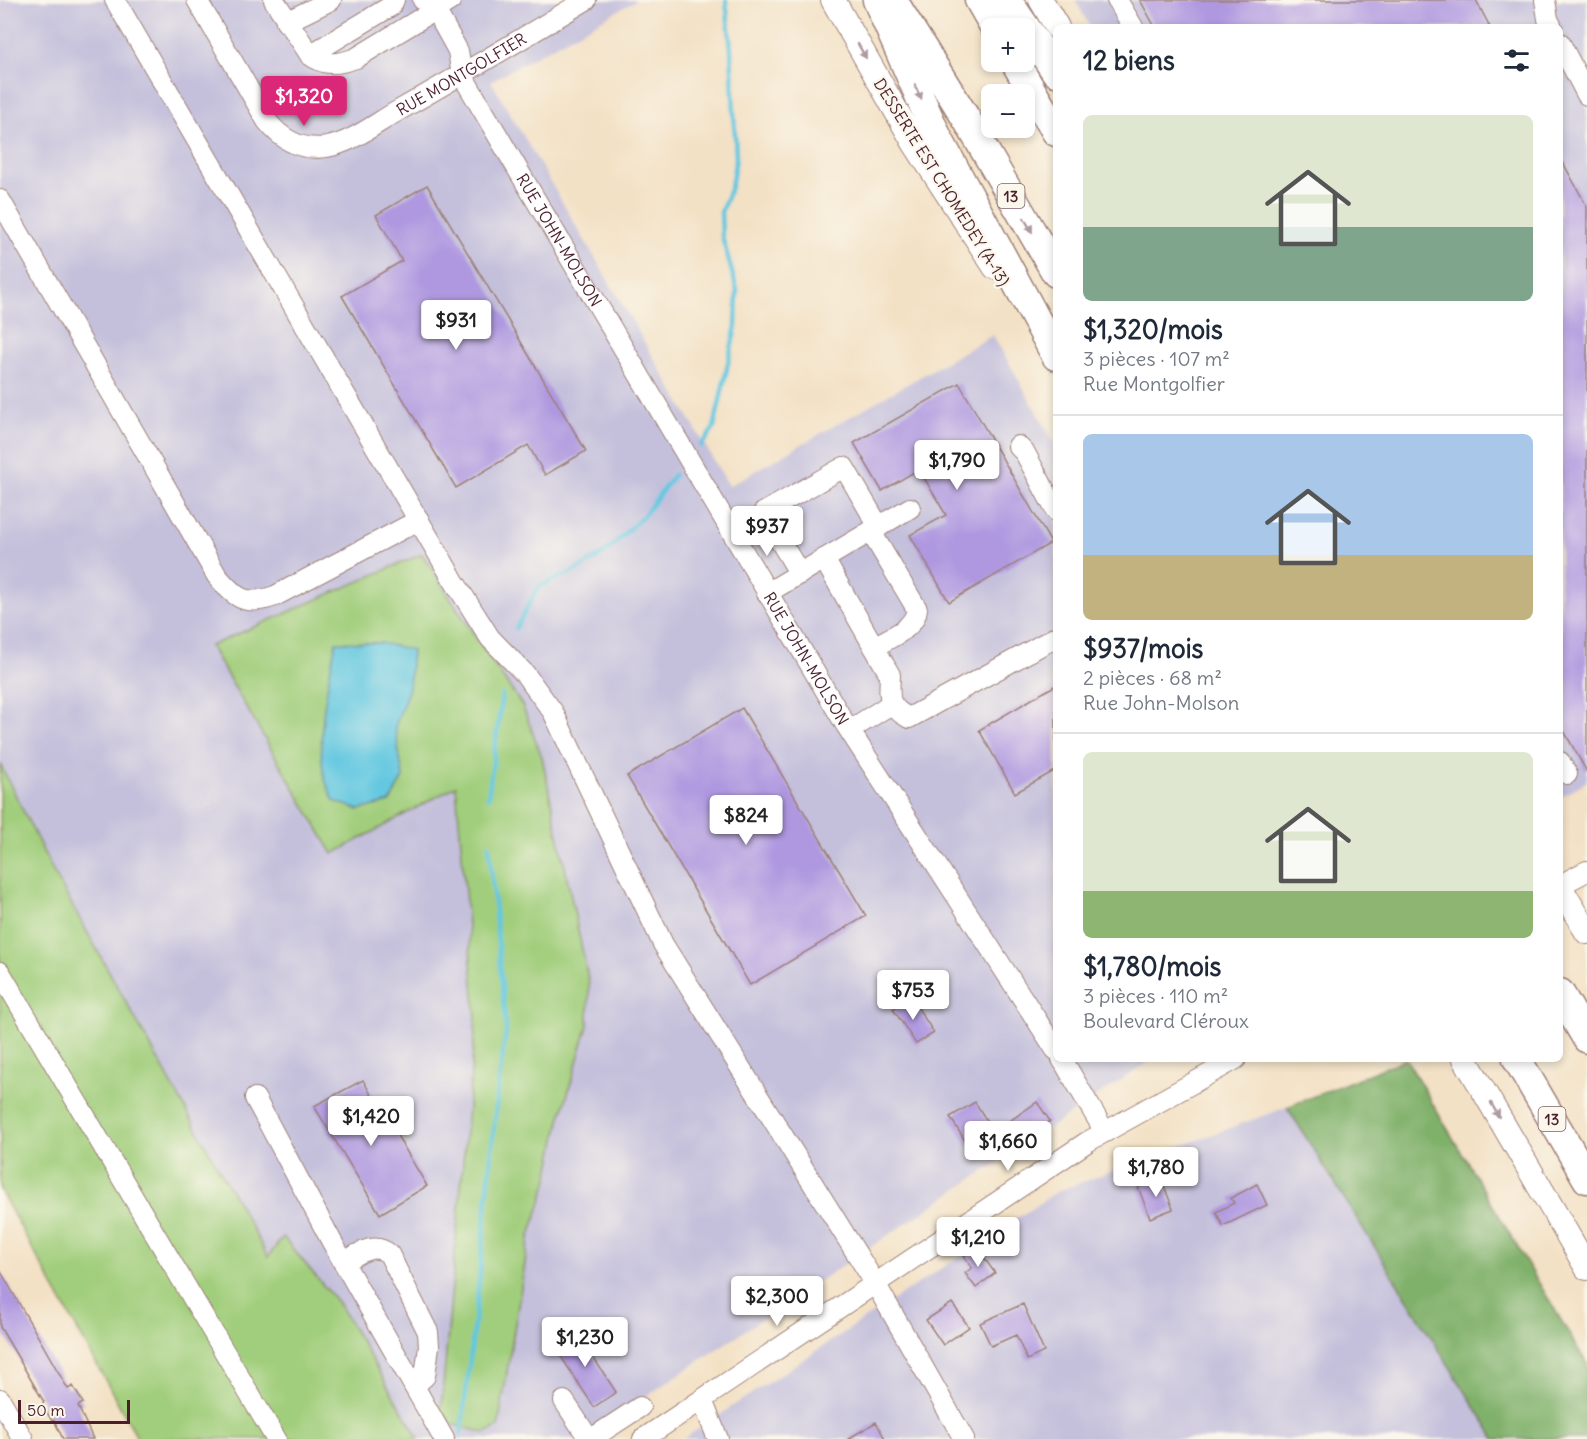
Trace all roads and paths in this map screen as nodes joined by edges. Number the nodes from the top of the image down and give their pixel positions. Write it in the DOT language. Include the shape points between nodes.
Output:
graph roads {
  1 [pos="115,0"];
  2 [pos="197,0"];
  3 [pos="274,0"];
  4 [pos="331,0"];
  5 [pos="394,0"];
  6 [pos="586,0"];
  7 [pos="833,0"];
  8 [pos="878,0"];
  9 [pos="893,0"];
  10 [pos="979,0"];
  11 [pos="1006,0"];
  12 [pos="1117,0"];
  13 [pos="1545,0"];
  14 [pos="1044,2"];
  15 [pos="437,3"];
  16 [pos="989,18"];
  17 [pos="286,22"];
  18 [pos="1055,24"];
  19 [pos="1131,24"];
  20 [pos="1550,24"];
  21 [pos="1563,49"];
  22 [pos="310,55"];
  23 [pos="1053,68"];
  24 [pos="1021,72"];
  25 [pos="462,75"];
  26 [pos="1587,95"];
  27 [pos="1053,127"];
  28 [pos="0,200"];
  29 [pos="1053,268"];
  30 [pos="1053,350"];
  31 [pos="1053,357"];
  32 [pos="1018,446"];
  33 [pos="1053,505"];
  34 [pos="910,508"];
  35 [pos="419,520"];
  36 [pos="875,529"];
  37 [pos="824,559"];
  38 [pos="800,574"];
  39 [pos="767,593"];
  40 [pos="1053,639"];
  41 [pos="874,647"];
  42 [pos="891,704"];
  43 [pos="849,730"];
  44 [pos="1587,871"];
  45 [pos="1563,884"];
  46 [pos="1563,891"];
  47 [pos="1587,932"];
  48 [pos="0,972"];
  49 [pos="1563,998"];
  50 [pos="1587,1039"];
  51 [pos="1053,1045"];
  52 [pos="1064,1062"];
  53 [pos="1231,1062"];
  54 [pos="1467,1062"];
  55 [pos="1519,1062"];
  56 [pos="255,1098"];
  57 [pos="1105,1131"];
  58 [pos="1587,1179"];
  59 [pos="343,1262"];
  60 [pos="1587,1268"];
  61 [pos="875,1283"];
  62 [pos="414,1386"];
  63 [pos="0,1399"];
  64 [pos="702,1400"];
  65 [pos="564,1401"];
  66 [pos="640,1407"];
  67 [pos="23,1439"];
  68 [pos="276,1439"];
  69 [pos="444,1439"];
  70 [pos="590,1439"];
  71 [pos="643,1439"];
  72 [pos="718,1439"];
  73 [pos="964,1439"];
  1 -- 35 [label="street"];
  2 -- 25 [label="street, RUE MONTGOLFIER" via="267,121 295,144 317,147 339,143"];
  3 -- 17 [label="street"];
  4 -- 17 [label="street"];
  5 -- 22 [label="street" via="391,6"];
  6 -- 25 [label="street, RUE MONTGOLFIER"];
  7 -- 31 [label="main road, DESSERTE EST CHOMEDEY (A-13), one-way" via="915,144"];
  8 -- 30 [label="highway, one-way" via="942,146"];
  9 -- 29 [label="highway, 13, one-way"];
  10 -- 16 [label="highway"];
  11 -- 23 [label="highway"];
  12 -- 19 [label="street"];
  13 -- 20 [label="street"];
  14 -- 18 [label="main road"];
  15 -- 22 [label="street" via="356,58 324,63"];
  15 -- 25 [label="street, RUE JOHN-MOLSON" via="458,51"];
  17 -- 22 [label="street"];
  21 -- 26 [label="street"];
  24 -- 27 [label="highway"];
  25 -- 39 [label="street, RUE JOHN-MOLSON"];
  28 -- 35 [label="street" via="217,576 233,594 261,601 274,596"];
  32 -- 33 [label="street"];
  34 -- 36 [label="street"];
  35 -- 61 [label="street" via="490,638 525,674 553,712 663,944"];
  36 -- 37 [label="street"];
  36 -- 38 [label="street" via="844,468 764,513"];
  36 -- 41 [label="street" via="917,609 910,626"];
  37 -- 38 [label="street"];
  37 -- 41 [label="street"];
  38 -- 39 [label="street"];
  39 -- 43 [label="street, RUE JOHN-MOLSON"];
  40 -- 42 [label="street" via="909,718"];
  41 -- 42 [label="street" via="891,675"];
  42 -- 43 [label="street"];
  43 -- 51 [label="street, RUE JOHN-MOLSON"];
  44 -- 45 [label="street"];
  46 -- 47 [label="main road"];
  48 -- 68 [label="street"];
  49 -- 50 [label="highway"];
  52 -- 57 [label="street"];
  53 -- 57 [label="street"];
  54 -- 60 [label="main road, one-way"];
  55 -- 58 [label="highway, 13"];
  56 -- 59 [label="street"];
  57 -- 61 [label="street"];
  59 -- 62 [label="street"];
  59 -- 62 [label="street" via="374,1247 389,1254 428,1332 425,1376"];
  61 -- 64 [label="street"];
  61 -- 73 [label="street"];
  62 -- 69 [label="street"];
  63 -- 67 [label="street"];
  64 -- 71 [label="street"];
  64 -- 72 [label="street"];
  65 -- 70 [label="street"];
  66 -- 70 [label="street"];
}
